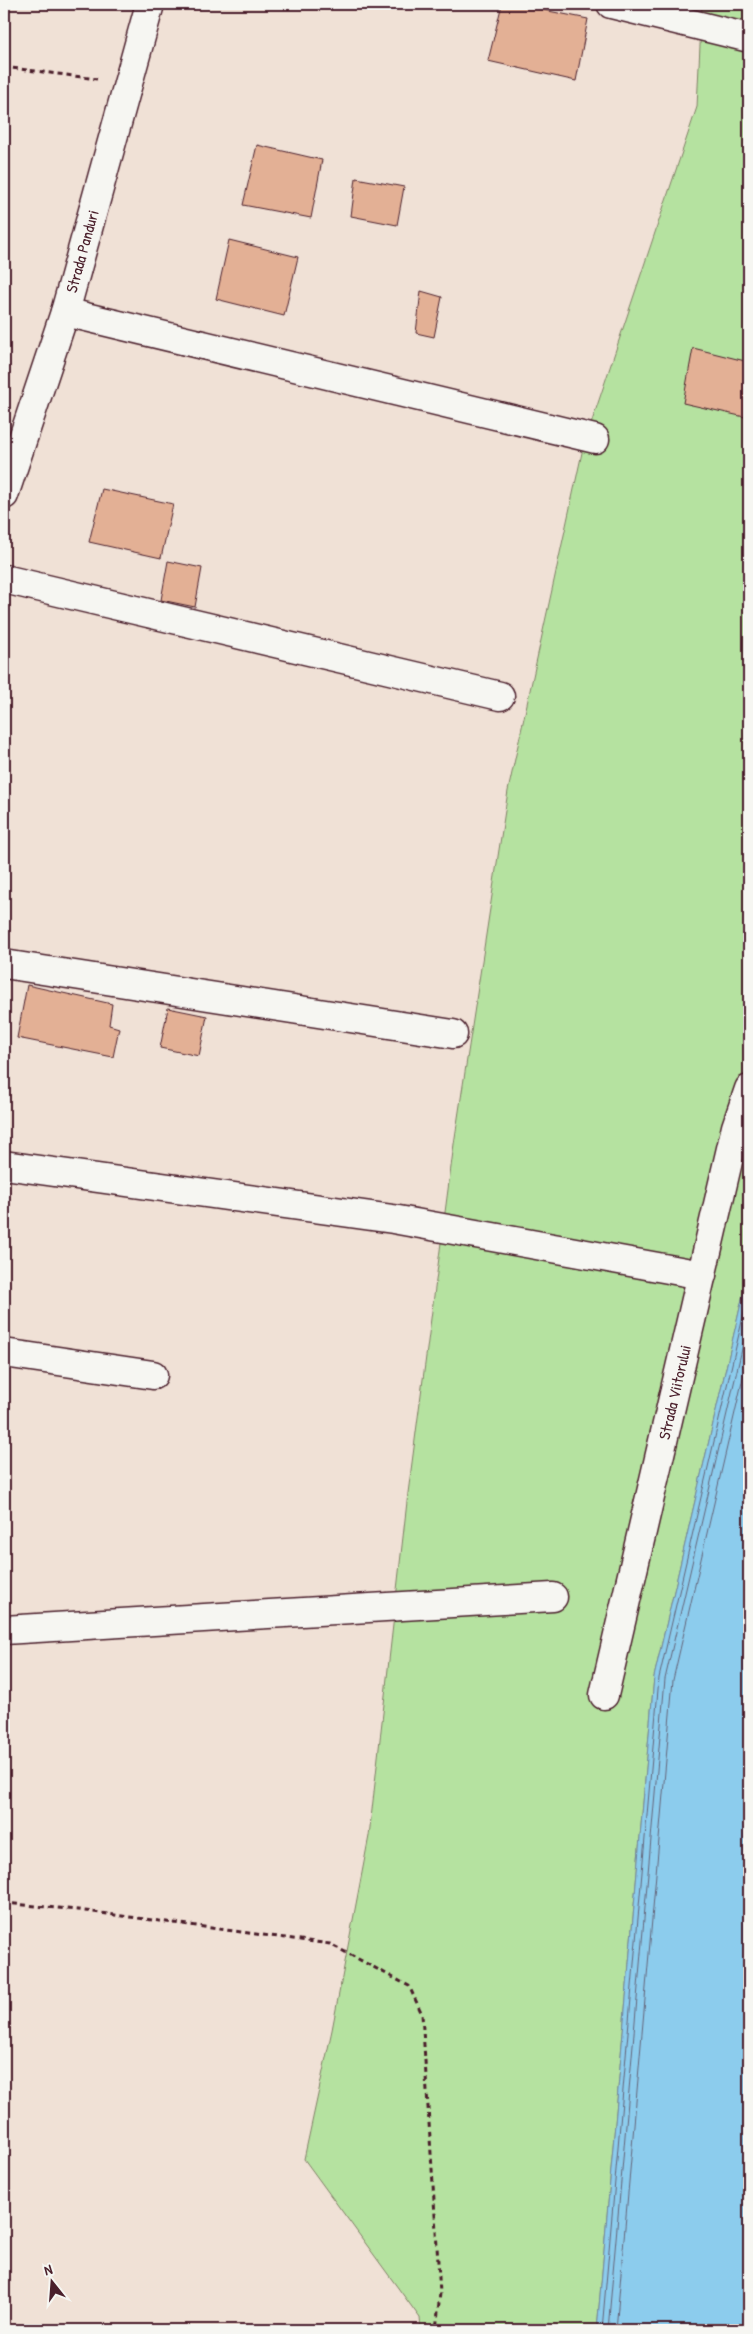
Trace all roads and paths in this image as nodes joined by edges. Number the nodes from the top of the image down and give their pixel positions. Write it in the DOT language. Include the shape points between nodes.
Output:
graph roads {
  1 [pos="150,4"];
  2 [pos="611,4"];
  3 [pos="749,38"];
  4 [pos="4,67"];
  5 [pos="130,83"];
  6 [pos="64,312"];
  7 [pos="594,439"];
  8 [pos="5,485"];
  9 [pos="4,579"];
  10 [pos="500,696"];
  11 [pos="4,964"];
  12 [pos="453,1034"];
  13 [pos="749,1089"];
  14 [pos="4,1165"];
  15 [pos="702,1274"];
  16 [pos="4,1353"];
  17 [pos="153,1375"];
  18 [pos="552,1597"];
  19 [pos="4,1630"];
  20 [pos="604,1695"];
  21 [pos="4,1903"];
  22 [pos="436,2330"];
  1 -- 5 [label="street, Strada Panduri"];
  2 -- 3 [label="street"];
  4 -- 5 [label="path"];
  5 -- 6 [label="street, Strada Panduri"];
  6 -- 7 [label="street"];
  6 -- 8 [label="street, Strada Panduri"];
  9 -- 10 [label="street"];
  11 -- 12 [label="street"];
  13 -- 15 [label="street, Strada Viitorului" via="736,1127"];
  14 -- 15 [label="street" via="393,1219"];
  15 -- 20 [label="street, Strada Viitorului"];
  16 -- 17 [label="street"];
  18 -- 19 [label="street"];
  21 -- 22 [label="path" via="330,1944 409,1986 422,2014 440,2293"];
}
